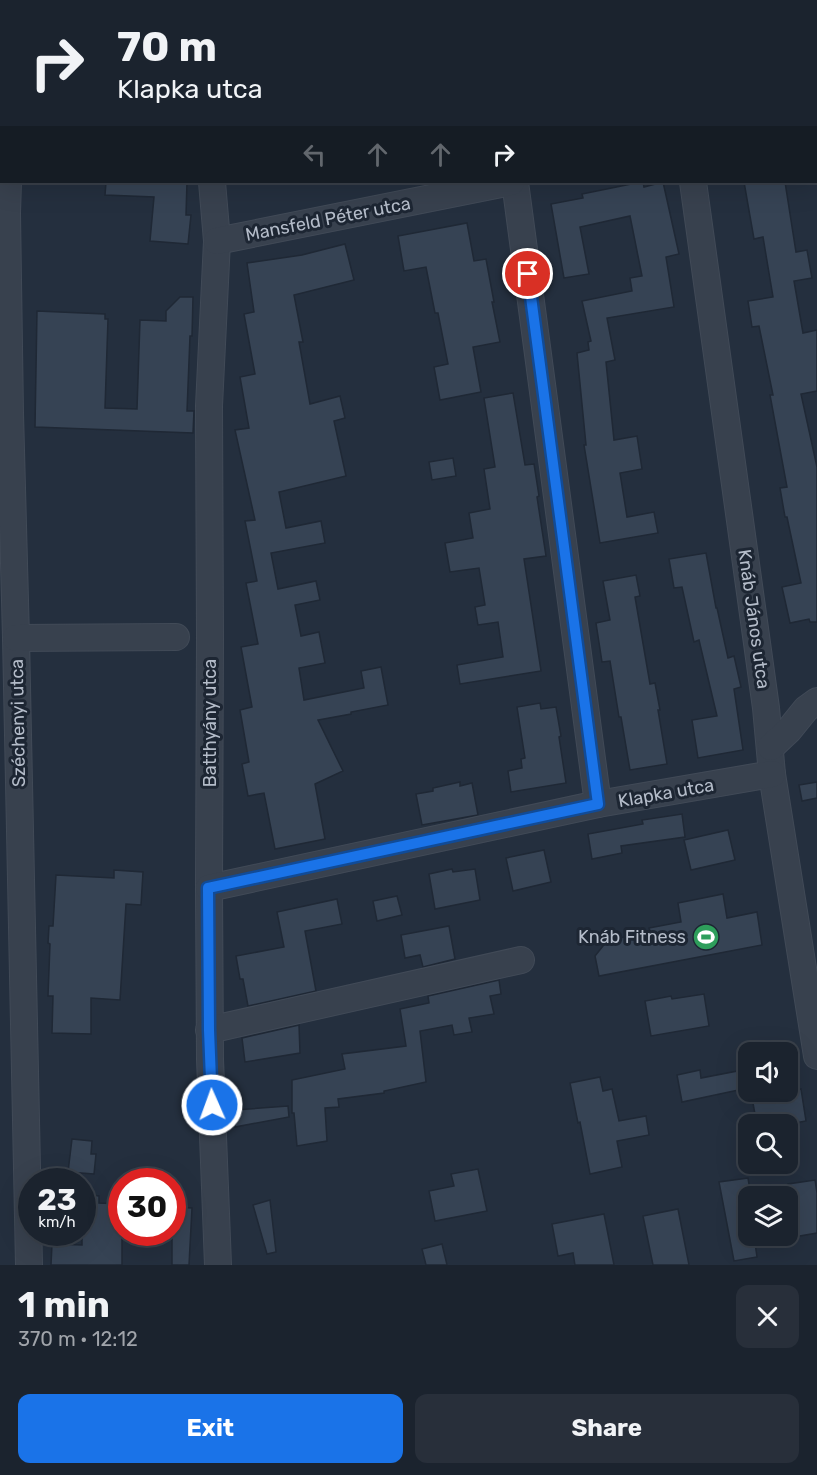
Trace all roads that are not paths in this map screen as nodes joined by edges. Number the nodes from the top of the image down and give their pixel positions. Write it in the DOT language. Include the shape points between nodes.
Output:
graph roads {
  1 [pos="8,183"];
  2 [pos="212,183"];
  3 [pos="508,183"];
  4 [pos="513,183"];
  5 [pos="693,183"];
  6 [pos="217,241"];
  7 [pos="5,413"];
  8 [pos="16,638"];
  9 [pos="176,638"];
  10 [pos="812,705"];
  11 [pos="766,708"];
  12 [pos="771,747"];
  13 [pos="772,774"];
  14 [pos="598,804"];
  15 [pos="208,888"];
  16 [pos="521,960"];
  17 [pos="209,1030"];
  18 [pos="817,1056"];
  19 [pos="29,1265"];
  20 [pos="218,1265"];
  1 -- 7 [label="street, Széchenyi utca"];
  2 -- 6 [label="street, Batthyány utca"];
  3 -- 6 [label="street, Mansfeld Péter utca"];
  4 -- 14 [label="street"];
  5 -- 11 [label="street, Knáb János utca"];
  6 -- 15 [label="street, Batthyány utca" via="209,406"];
  7 -- 8 [label="street, Széchenyi utca"];
  8 -- 9 [label="street"];
  8 -- 19 [label="street, Széchenyi utca"];
  10 -- 11 [label="street"];
  10 -- 12 [label="street"];
  11 -- 12 [label="street, Knáb János utca"];
  12 -- 13 [label="street, Knáb János utca"];
  13 -- 14 [label="street, Klapka utca"];
  13 -- 18 [label="street, Knáb János utca"];
  14 -- 15 [label="street, Klapka utca"];
  15 -- 17 [label="street, Batthyány utca"];
  16 -- 17 [label="street"];
  17 -- 20 [label="street, Batthyány utca"];
}
